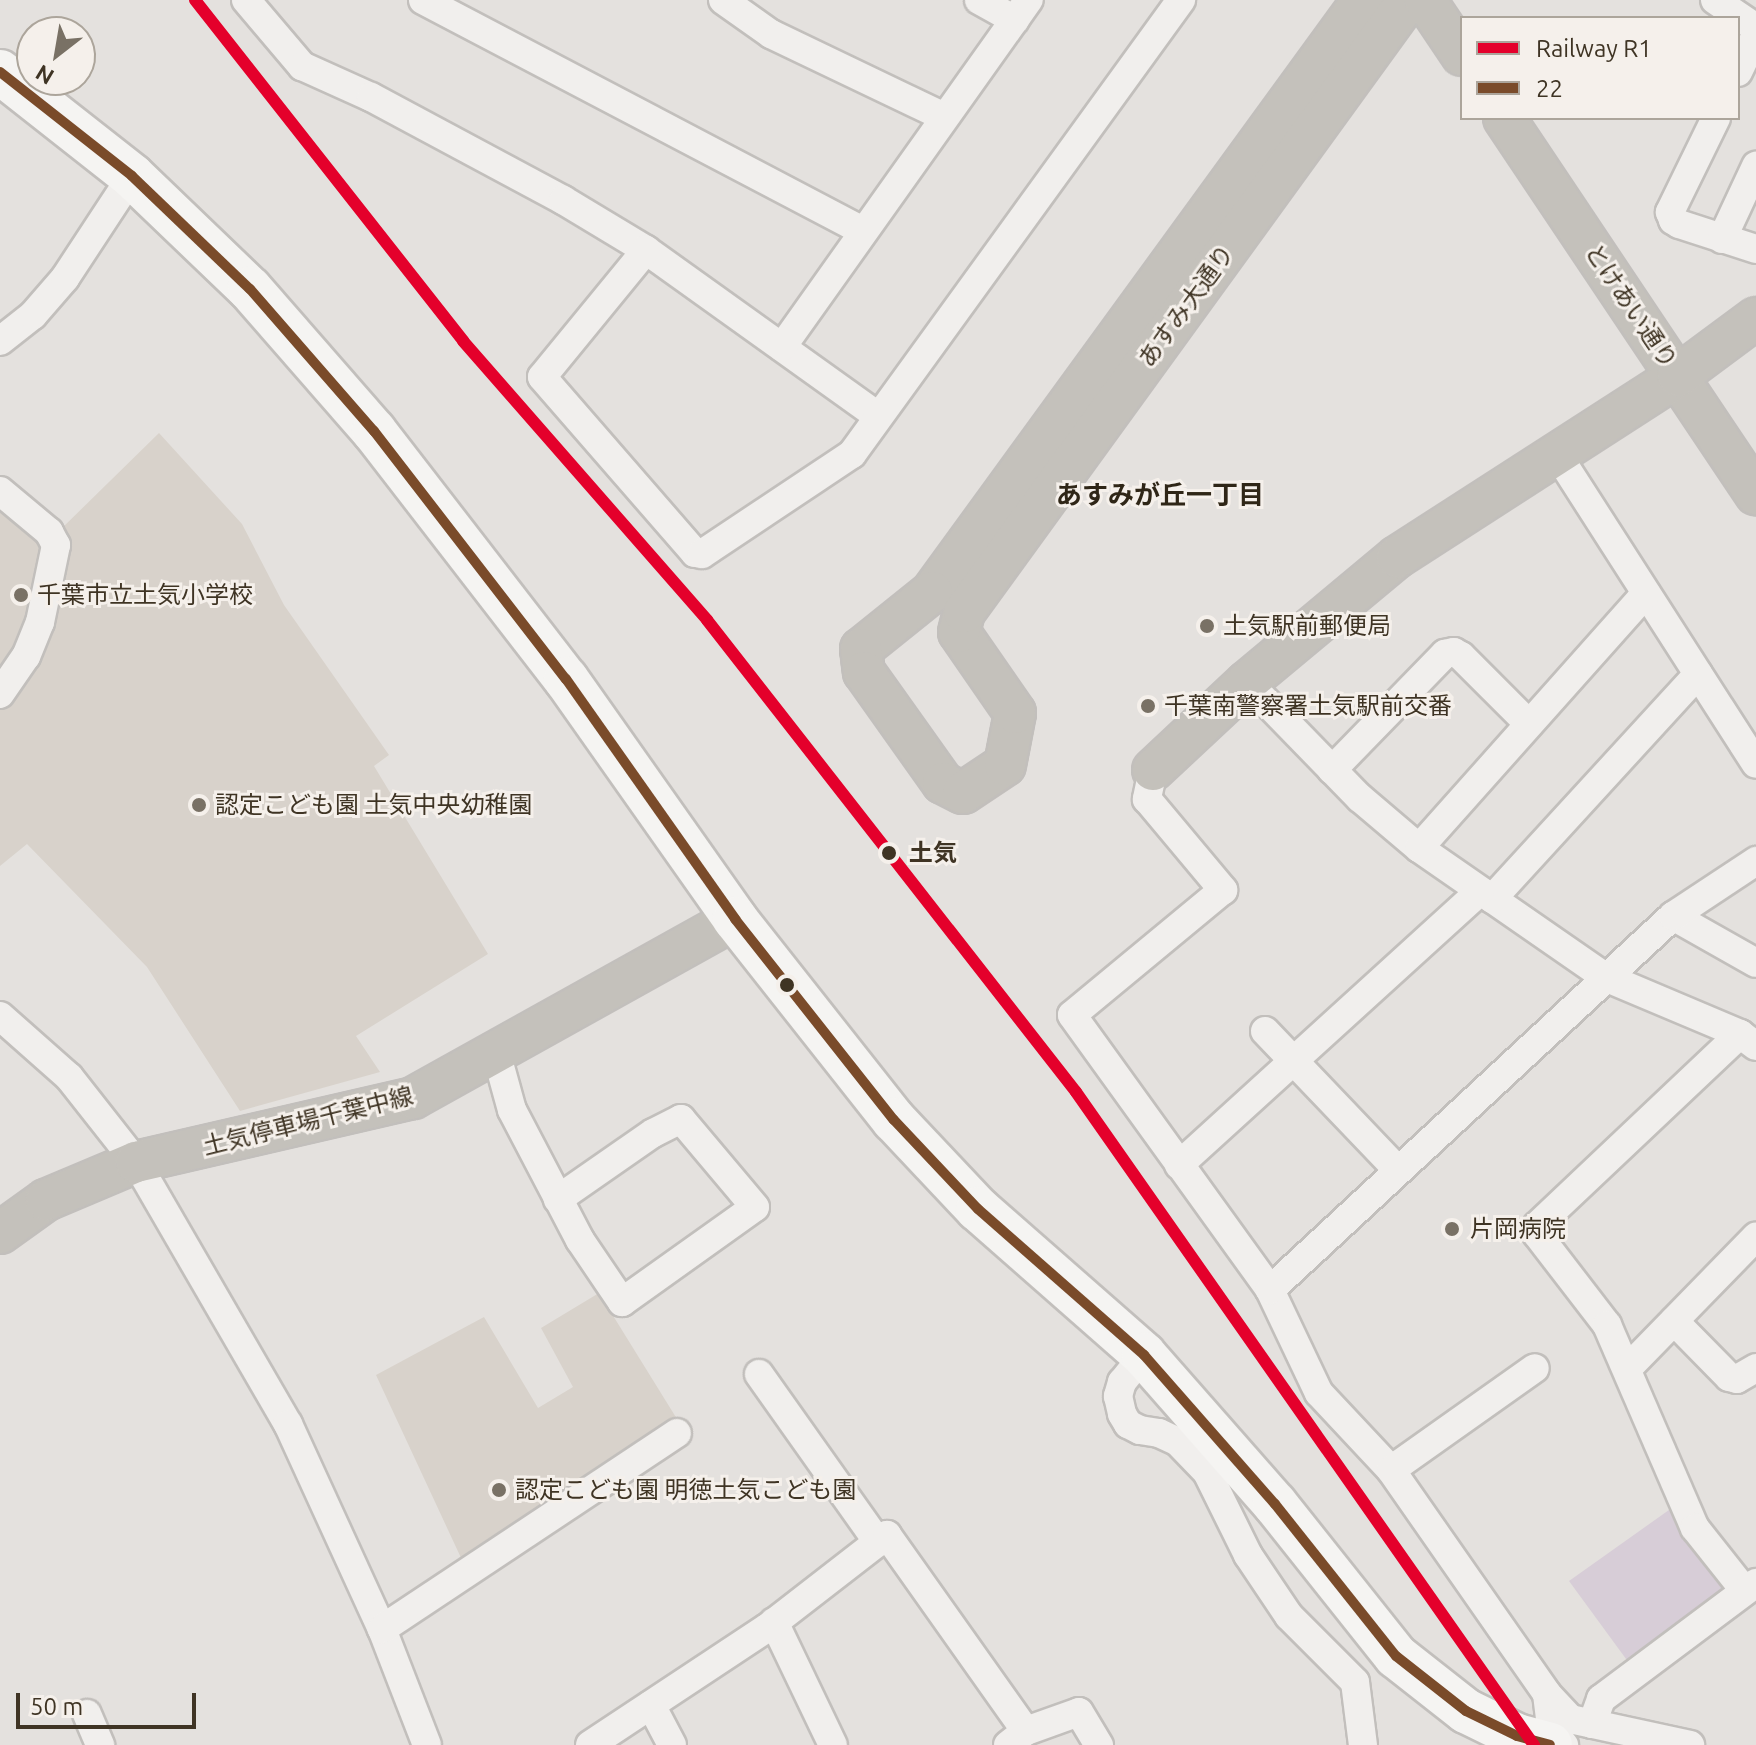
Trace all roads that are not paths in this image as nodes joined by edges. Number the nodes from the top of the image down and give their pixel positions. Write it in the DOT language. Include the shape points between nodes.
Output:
graph roads {
  1 [pos="246,0"];
  2 [pos="423,0"];
  3 [pos="723,0"];
  4 [pos="979,0"];
  5 [pos="1181,0"];
  6 [pos="1363,0"];
  7 [pos="1408,0"];
  8 [pos="1425,0"];
  9 [pos="1715,0"];
  10 [pos="1022,10"];
  11 [pos="1738,16"];
  12 [pos="1756,35"];
  13 [pos="1460,52"];
  14 [pos="1740,68"];
  15 [pos="0,72"];
  16 [pos="944,117"];
  17 [pos="1505,120"];
  18 [pos="1715,120"];
  19 [pos="1756,166"];
  20 [pos="132,176"];
  21 [pos="862,230"];
  22 [pos="1722,239"];
  23 [pos="1756,249"];
  24 [pos="646,250"];
  25 [pos="1756,318"];
  26 [pos="0,341"];
  27 [pos="782,347"];
  28 [pos="1678,376"];
  29 [pos="878,416"];
  30 [pos="1557,454"];
  31 [pos="0,491"];
  32 [pos="1756,495"];
  33 [pos="1646,593"];
  34 [pos="1698,674"];
  35 [pos="1247,682"];
  36 [pos="0,694"];
  37 [pos="1529,724"];
  38 [pos="1756,764"];
  39 [pos="1153,770"];
  40 [pos="1332,770"];
  41 [pos="1419,848"];
  42 [pos="1756,861"];
  43 [pos="1486,895"];
  44 [pos="1673,916"];
  45 [pos="735,919"];
  46 [pos="1756,963"];
  47 [pos="1605,977"];
  48 [pos="0,1016"];
  49 [pos="1265,1031"];
  50 [pos="1748,1040"];
  51 [pos="496,1052"];
  52 [pos="1294,1060"];
  53 [pos="136,1162"];
  54 [pos="1179,1165"];
  55 [pos="1398,1170"];
  56 [pos="558,1199"];
  57 [pos="0,1233"];
  58 [pos="1756,1237"];
  59 [pos="1270,1290"];
  60 [pos="1674,1321"];
  61 [pos="1144,1355"];
  62 [pos="1535,1368"];
  63 [pos="1756,1368"];
  64 [pos="1627,1369"];
  65 [pos="759,1374"];
  66 [pos="677,1433"];
  67 [pos="1391,1470"];
  68 [pos="878,1542"];
  69 [pos="1751,1587"];
  70 [pos="774,1622"];
  71 [pos="382,1629"];
  72 [pos="1547,1694"];
  73 [pos="651,1705"];
  74 [pos="87,1714"];
  75 [pos="1592,1724"];
  76 [pos="1017,1738"];
  77 [pos="100,1745"];
  78 [pos="427,1745"];
  79 [pos="591,1745"];
  80 [pos="672,1745"];
  81 [pos="833,1745"];
  82 [pos="1099,1745"];
  83 [pos="1363,1745"];
  84 [pos="1550,1745"];
  85 [pos="1564,1745"];
  86 [pos="1690,1745"];
  1 -- 24 [label="street" via="302,66 371,97"];
  2 -- 21 [label="street"];
  3 -- 16 [label="street" via="771,34"];
  4 -- 10 [label="street"];
  5 -- 29 [label="street"];
  6 -- 7 [label="main road, あすみ大通り" via="948,602"];
  8 -- 13 [label="main road"];
  9 -- 11 [label="street"];
  10 -- 16 [label="street"];
  12 -- 14 [label="street"];
  15 -- 20 [label="main road"];
  16 -- 21 [label="street"];
  17 -- 28 [label="main road, とけあい通り"];
  18 -- 22 [label="street" via="1670,212 1673,220"];
  19 -- 22 [label="street"];
  20 -- 26 [label="street" via="65,278 33,315"];
  20 -- 45 [label="main road" via="250,289 374,431 566,679"];
  21 -- 27 [label="street"];
  22 -- 23 [label="street"];
  24 -- 27 [label="street"];
  24 -- 29 [label="street" via="542,377 695,553 711,552 852,454"];
  25 -- 28 [label="main road"];
  27 -- 29 [label="street"];
  28 -- 30 [label="main road"];
  28 -- 32 [label="main road, とけあい通り"];
  30 -- 33 [label="street"];
  30 -- 35 [label="main road" via="1397,557"];
  31 -- 36 [label="street" via="49,532 56,545 40,622 26,656"];
  33 -- 34 [label="street"];
  33 -- 37 [label="street"];
  34 -- 38 [label="street"];
  34 -- 43 [label="street"];
  35 -- 39 [label="main road"];
  35 -- 40 [label="street"];
  37 -- 40 [label="street" via="1461,656 1445,654"];
  37 -- 41 [label="street"];
  39 -- 54 [label="street" via="1147,799 1223,890 1072,1015"];
  40 -- 41 [label="street"];
  41 -- 43 [label="street"];
  42 -- 44 [label="street"];
  43 -- 47 [label="street"];
  43 -- 52 [label="street"];
  44 -- 46 [label="street"];
  44 -- 47 [label="street"];
  45 -- 51 [label="main road, 土気停車場千葉中線"];
  45 -- 61 [label="main road" via="925,1154 978,1209"];
  47 -- 50 [label="street"];
  47 -- 55 [label="street"];
  48 -- 53 [label="street" via="69,1077"];
  49 -- 52 [label="street"];
  50 -- 64 [label="street" via="1537,1226 1537,1234 1607,1325"];
  51 -- 53 [label="main road, 土気停車場千葉中線" via="413,1098"];
  51 -- 56 [label="street" via="512,1110"];
  52 -- 54 [label="street"];
  52 -- 55 [label="street"];
  53 -- 57 [label="main road, 土気停車場千葉中線" via="46,1200"];
  53 -- 71 [label="street" via="288,1424"];
  54 -- 59 [label="street"];
  55 -- 59 [label="street"];
  56 -- 56 [label="street" via="681,1119 755,1207 622,1302"];
  58 -- 60 [label="street"];
  59 -- 67 [label="street" via="1319,1393"];
  60 -- 63 [label="street" via="1729,1377 1737,1379"];
  60 -- 64 [label="street"];
  61 -- 83 [label="street" via="1122,1382 1122,1414 1128,1424 1178,1442 1207,1472 1248,1555 1289,1616 1355,1682"];
  61 -- 84 [label="main road" via="1275,1504 1396,1656 1466,1711 1517,1736"];
  62 -- 67 [label="street"];
  64 -- 69 [label="street" via="1695,1528"];
  65 -- 68 [label="street"];
  66 -- 71 [label="street"];
  67 -- 72 [label="street"];
  68 -- 70 [label="street"];
  68 -- 76 [label="street" via="887,1535"];
  69 -- 75 [label="street" via="1601,1699"];
  70 -- 73 [label="street"];
  70 -- 81 [label="street"];
  71 -- 78 [label="street"];
  72 -- 75 [label="street" via="1570,1719"];
  72 -- 85 [label="street" via="1551,1729"];
  73 -- 79 [label="street"];
  73 -- 80 [label="street"];
  74 -- 77 [label="street"];
  75 -- 86 [label="street"];
  76 -- 82 [label="street" via="1079,1712"];
}
